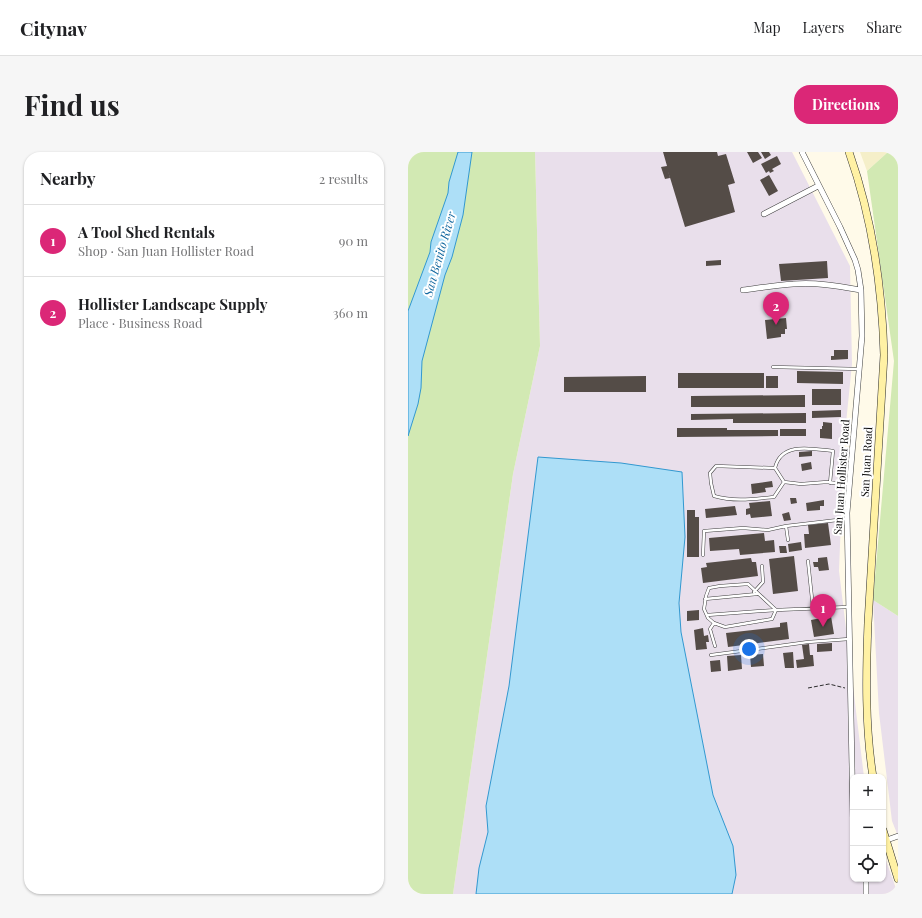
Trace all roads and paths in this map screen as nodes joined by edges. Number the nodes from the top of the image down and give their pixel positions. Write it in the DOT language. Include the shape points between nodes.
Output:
graph roads {
  1 [pos="802,152"];
  2 [pos="849,152"];
  3 [pos="818,186"];
  4 [pos="764,214"];
  5 [pos="743,290"];
  6 [pos="861,290"];
  7 [pos="773,367"];
  8 [pos="860,369"];
  9 [pos="775,468"];
  10 [pos="784,482"];
  11 [pos="830,483"];
  12 [pos="850,484"];
  13 [pos="847,519"];
  14 [pos="786,526"];
  15 [pos="788,540"];
  16 [pos="703,555"];
  17 [pos="808,561"];
  18 [pos="762,566"];
  19 [pos="756,593"];
  20 [pos="705,599"];
  21 [pos="848,607"];
  22 [pos="813,608"];
  23 [pos="776,610"];
  24 [pos="707,615"];
  25 [pos="714,623"];
  26 [pos="849,639"];
  27 [pos="714,646"];
  28 [pos="711,655"];
  29 [pos="808,688"];
  30 [pos="851,690"];
  31 [pos="873,774"];
  32 [pos="853,810"];
  33 [pos="898,836"];
  34 [pos="886,840"];
  35 [pos="886,846"];
  36 [pos="898,879"];
  37 [pos="866,882"];
  38 [pos="866,894"];
  1 -- 3 [label="street, San Juan Hollister Road"];
  2 -- 31 [label="main road, San Juan Road" via="861,190 870,233 883,334 866,667"];
  3 -- 4 [label="street"];
  3 -- 6 [label="street, San Juan Hollister Road" via="855,260"];
  5 -- 6 [label="street" via="807,284"];
  6 -- 8 [label="street, San Juan Hollister Road"];
  7 -- 8 [label="lane"];
  8 -- 12 [label="street, San Juan Hollister Road"];
  9 -- 10 [label="lane"];
  9 -- 10 [label="lane" via="716,466 710,473 714,496 743,500 774,497"];
  9 -- 11 [label="lane" via="780,457 791,449 833,451"];
  10 -- 11 [label="lane"];
  11 -- 12 [label="lane"];
  12 -- 13 [label="street, San Juan Hollister Road"];
  13 -- 14 [label="lane"];
  13 -- 21 [label="street, San Juan Hollister Road"];
  14 -- 15 [label="lane"];
  14 -- 16 [label="lane" via="768,530 743,528 704,531"];
  17 -- 22 [label="lane"];
  18 -- 19 [label="lane" via="763,582"];
  19 -- 20 [label="lane"];
  19 -- 20 [label="lane" via="748,584 720,586 709,588"];
  19 -- 23 [label="lane"];
  20 -- 24 [label="lane" via="704,609"];
  21 -- 22 [label="lane"];
  21 -- 26 [label="street, San Juan Hollister Road"];
  22 -- 23 [label="lane"];
  23 -- 24 [label="lane"];
  23 -- 25 [label="lane" via="772,619 763,621 725,627"];
  24 -- 25 [label="lane"];
  25 -- 27 [label="lane" via="710,629"];
  26 -- 28 [label="lane"];
  26 -- 30 [label="street, San Juan Hollister Road"];
  29 -- 30 [label="path" via="829,684"];
  30 -- 32 [label="street, San Juan Hollister Road"];
  33 -- 34 [label="street"];
  35 -- 36 [label="main road"];
  37 -- 38 [label="street"];
}
